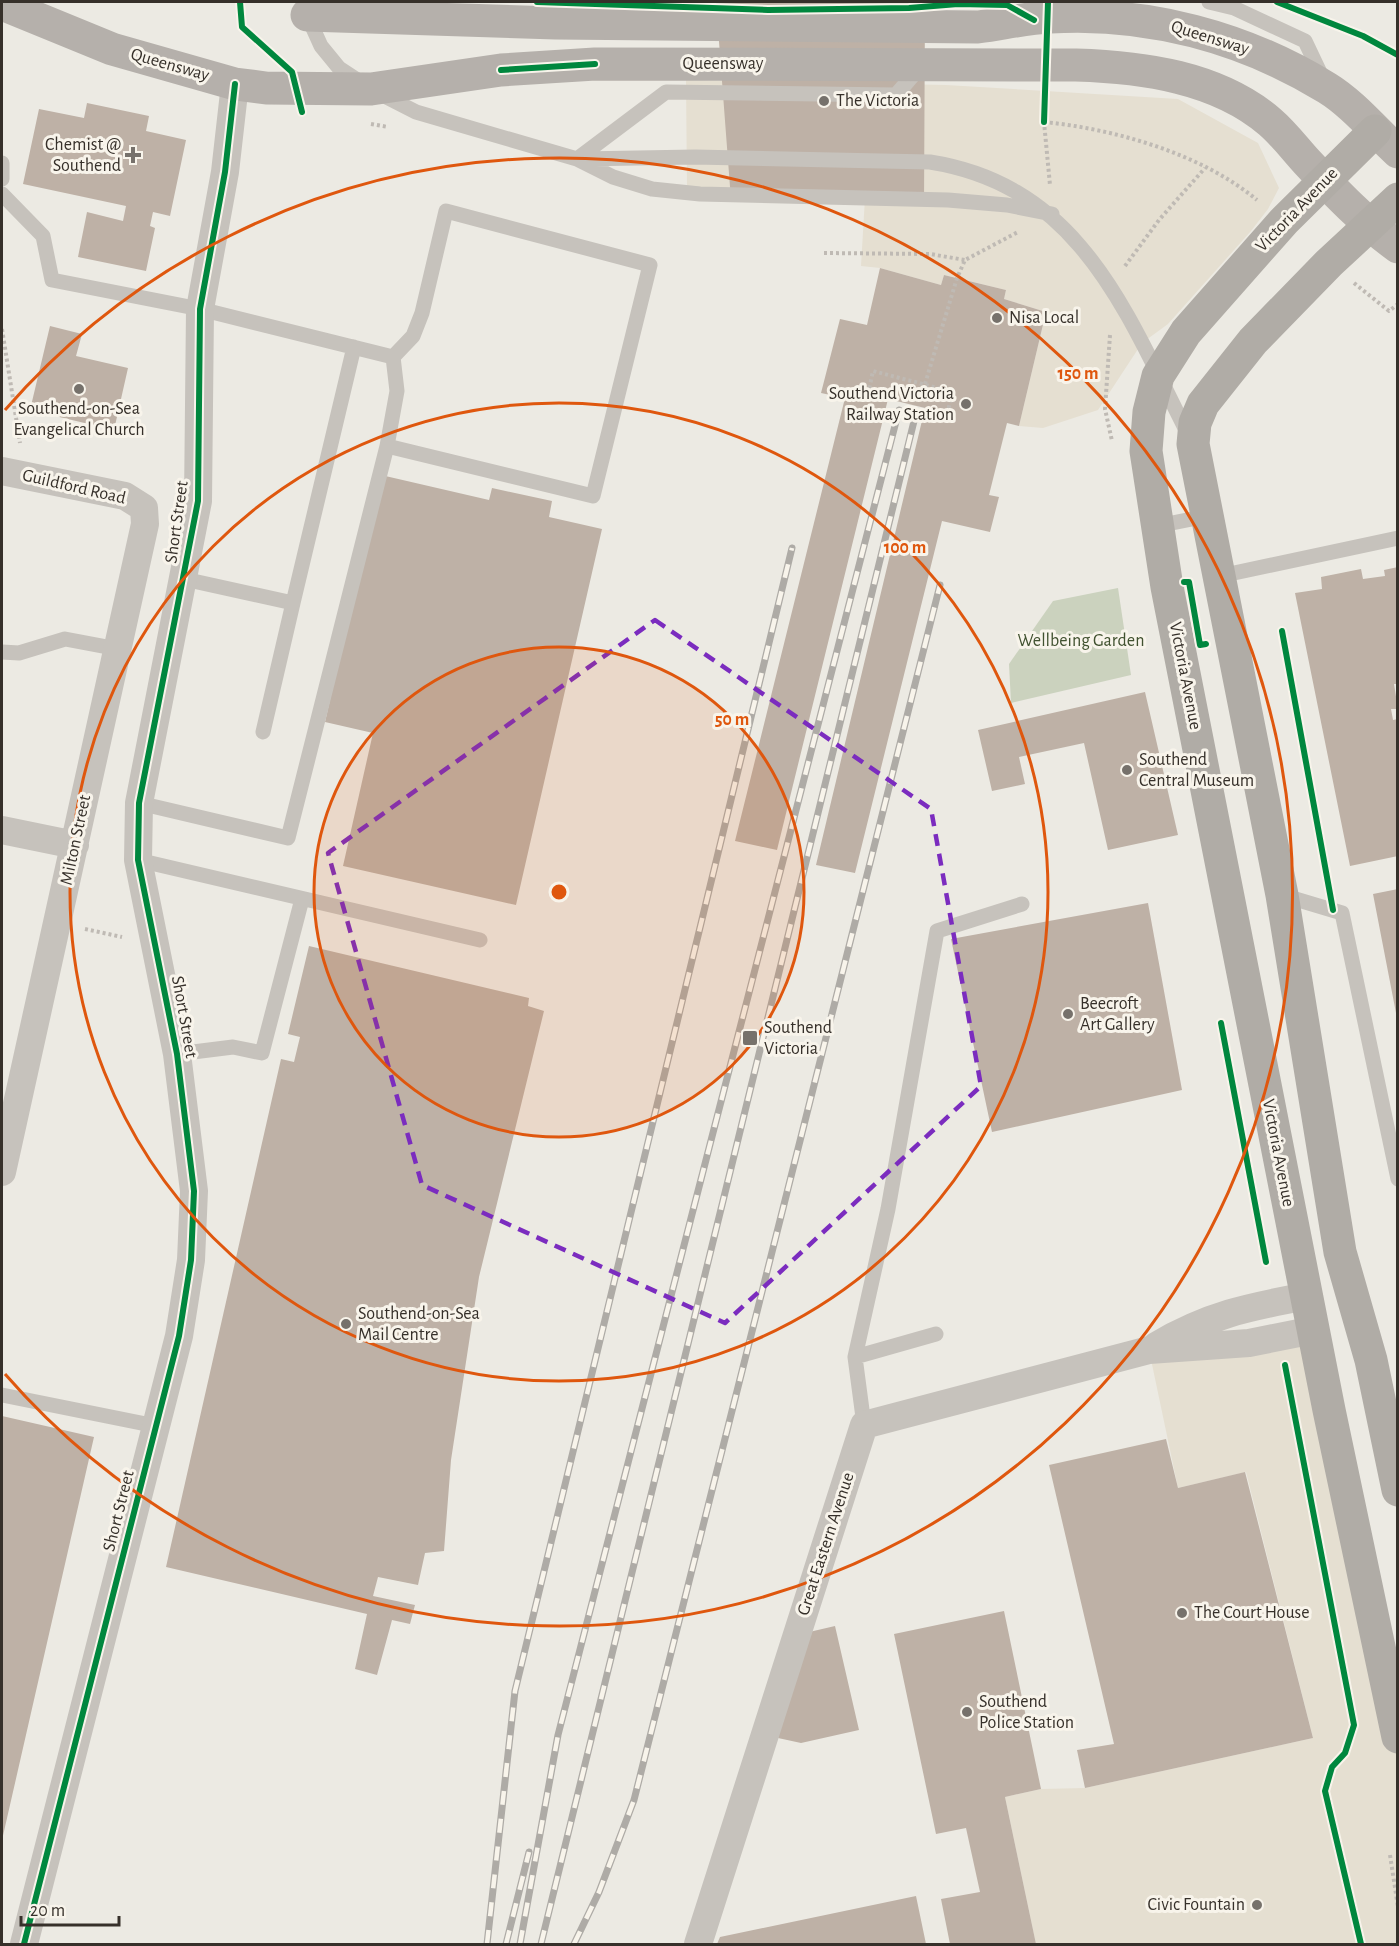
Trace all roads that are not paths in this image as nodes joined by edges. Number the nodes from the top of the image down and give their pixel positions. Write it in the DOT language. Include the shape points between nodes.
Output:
graph roads {
  1 [pos="1209,2"];
  2 [pos="2,4"];
  3 [pos="1129,9"];
  4 [pos="307,15"];
  5 [pos="729,64"];
  6 [pos="921,65"];
  7 [pos="235,84"];
  8 [pos="1328,88"];
  9 [pos="371,89"];
  10 [pos="772,94"];
  11 [pos="1386,142"];
  12 [pos="577,159"];
  13 [pos="2,162"];
  14 [pos="2,179"];
  15 [pos="1324,180"];
  16 [pos="2,194"];
  17 [pos="1398,199"];
  18 [pos="1052,214"];
  19 [pos="1370,226"];
  20 [pos="1398,247"];
  21 [pos="200,309"];
  22 [pos="354,347"];
  23 [pos="393,357"];
  24 [pos="1158,376"];
  25 [pos="1193,444"];
  26 [pos="387,446"];
  27 [pos="14,473"];
  28 [pos="144,508"];
  29 [pos="1207,516"];
  30 [pos="1157,526"];
  31 [pos="1398,538"];
  32 [pos="1220,576"];
  33 [pos="184,579"];
  34 [pos="293,603"];
  35 [pos="118,649"];
  36 [pos="2,652"];
  37 [pos="263,732"];
  38 [pos="138,803"];
  39 [pos="2,830"];
  40 [pos="75,844"];
  41 [pos="138,860"];
  42 [pos="1282,895"];
  43 [pos="303,899"];
  44 [pos="1022,904"];
  45 [pos="480,940"];
  46 [pos="177,1054"];
  47 [pos="2,1172"];
  48 [pos="1398,1179"];
  49 [pos="1340,1252"];
  50 [pos="1307,1296"];
  51 [pos="1340,1300"];
  52 [pos="1314,1330"];
  53 [pos="1363,1333"];
  54 [pos="936,1334"];
  55 [pos="1149,1350"];
  56 [pos="855,1357"];
  57 [pos="2,1395"];
  58 [pos="864,1425"];
  59 [pos="156,1426"];
  60 [pos="1398,1490"];
  61 [pos="1398,1737"];
  62 [pos="24,1944"];
  63 [pos="698,1944"];
  1 -- 8 [label="lane" via="1234,8 1305,41"];
  2 -- 7 [label="main road, Queensway" via="112,49"];
  3 -- 4 [label="main road, Queensway" via="978,27 556,23"];
  3 -- 8 [label="main road, Queensway" via="1250,49"];
  4 -- 9 [label="lane" via="321,46 339,68"];
  5 -- 6 [label="main road, Queensway"];
  5 -- 9 [label="main road, Queensway" via="595,64 501,70"];
  5 -- 10 [label="lane"];
  6 -- 10 [label="lane" via="896,95"];
  6 -- 15 [label="main road, Queensway" via="1109,66 1175,76 1228,96 1269,122"];
  7 -- 9 [label="main road, Queensway"];
  7 -- 21 [label="street, Short Street" via="225,172"];
  8 -- 11 [label="main road, Queensway"];
  9 -- 12 [label="lane" via="448,123"];
  10 -- 12 [label="lane" via="666,93"];
  11 -- 15 [label="highway, Victoria Avenue"];
  12 -- 18 [label="lane" via="632,184 676,193 948,200"];
  12 -- 18 [label="lane" via="695,157 930,162 992,177"];
  13 -- 14 [label="lane"];
  15 -- 19 [label="main road, Queensway"];
  15 -- 24 [label="highway, Victoria Avenue" via="1186,332"];
  16 -- 21 [label="lane" via="43,237 52,280"];
  17 -- 19 [label="highway"];
  18 -- 24 [label="lane" via="1112,287"];
  19 -- 20 [label="main road, Queensway"];
  19 -- 25 [label="highway" via="1253,341 1203,405 1195,423"];
  21 -- 22 [label="lane"];
  21 -- 33 [label="street, Short Street" via="198,501"];
  22 -- 23 [label="lane"];
  22 -- 34 [label="lane"];
  23 -- 26 [label="lane" via="397,391"];
  23 -- 26 [label="lane" via="413,336 422,313 446,211 650,265 593,496"];
  24 -- 25 [label="lane"];
  24 -- 30 [label="highway, Victoria Avenue" via="1149,412 1146,451"];
  25 -- 29 [label="highway"];
  26 -- 38 [label="lane" via="288,838"];
  27 -- 28 [label="street, Guildford Road" via="125,496"];
  28 -- 35 [label="street, Milton Street" via="145,524"];
  29 -- 30 [label="lane"];
  29 -- 32 [label="highway"];
  30 -- 50 [label="highway, Victoria Avenue"];
  31 -- 32 [label="lane"];
  32 -- 42 [label="highway"];
  33 -- 34 [label="lane"];
  33 -- 38 [label="street, Short Street"];
  34 -- 37 [label="lane"];
  35 -- 36 [label="lane" via="65,639 19,653"];
  35 -- 40 [label="street, Milton Street"];
  38 -- 41 [label="street, Short Street"];
  39 -- 40 [label="street"];
  40 -- 47 [label="street, Milton Street"];
  41 -- 43 [label="lane"];
  41 -- 46 [label="street, Short Street"];
  42 -- 48 [label="lane" via="1342,913"];
  42 -- 49 [label="highway"];
  43 -- 45 [label="lane"];
  43 -- 46 [label="lane" via="262,1053 232,1047"];
  44 -- 56 [label="lane" via="937,931 888,1209"];
  46 -- 59 [label="street, Short Street" via="194,1191 191,1260"];
  49 -- 51 [label="highway"];
  49 -- 53 [label="highway"];
  50 -- 51 [label="highway" via="1327,1295"];
  50 -- 52 [label="highway, Victoria Avenue"];
  50 -- 55 [label="street" via="1233,1310 1188,1327"];
  51 -- 52 [label="highway" via="1333,1320"];
  51 -- 53 [label="highway"];
  52 -- 55 [label="street" via="1249,1343"];
  52 -- 61 [label="highway, Victoria Avenue"];
  53 -- 60 [label="highway"];
  54 -- 56 [label="lane"];
  55 -- 58 [label="street"];
  56 -- 58 [label="lane"];
  57 -- 59 [label="lane"];
  58 -- 63 [label="street, Great Eastern Avenue"];
  59 -- 62 [label="street, Short Street"];
}
